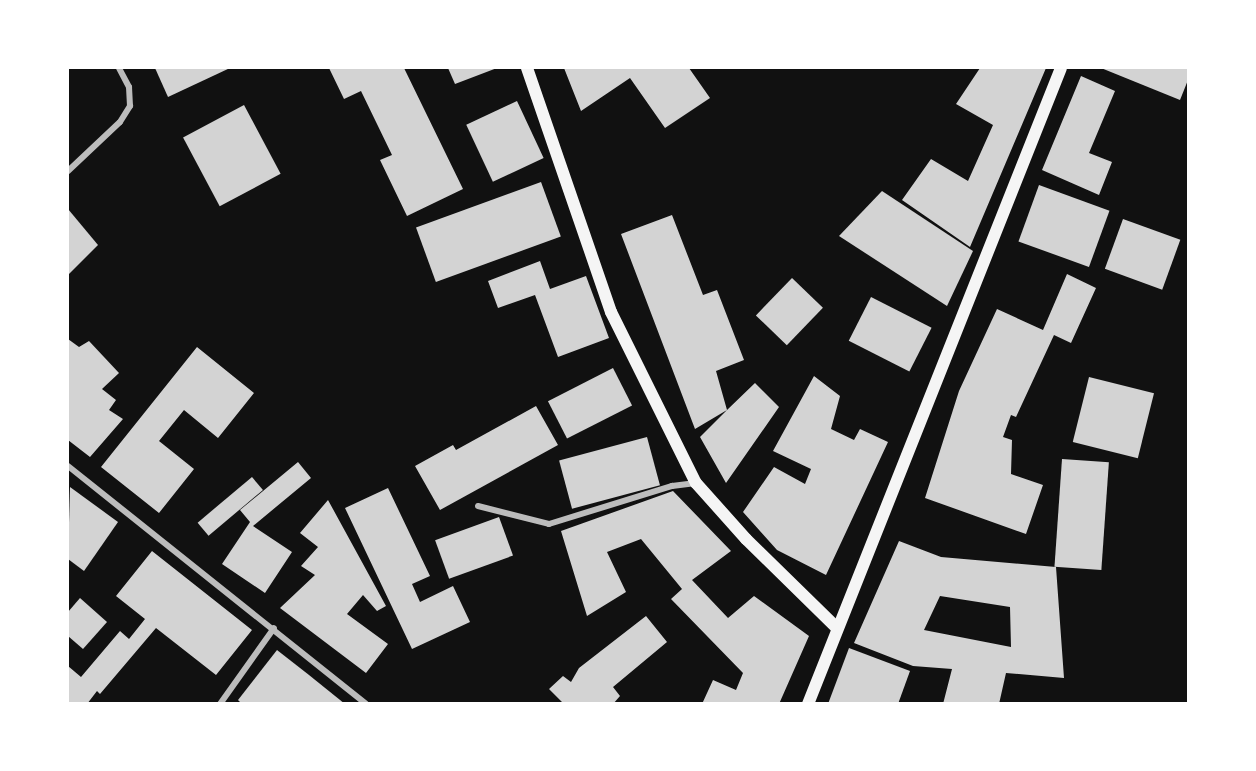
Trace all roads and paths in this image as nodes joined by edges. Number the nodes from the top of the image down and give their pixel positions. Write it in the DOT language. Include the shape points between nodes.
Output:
graph roads {
  1 [pos="119,68"];
  2 [pos="527,68"];
  3 [pos="1061,68"];
  4 [pos="68,171"];
  5 [pos="68,466"];
  6 [pos="696,483"];
  7 [pos="478,506"];
  8 [pos="836,627"];
  9 [pos="274,628"];
  10 [pos="220,704"];
  11 [pos="366,704"];
  12 [pos="808,704"];
  1 -- 4 [label="street" via="129,87 130,106 120,122"];
  2 -- 6 [label="main road" via="612,312"];
  3 -- 8 [label="main road"];
  5 -- 9 [label="street"];
  6 -- 7 [label="street" via="672,486 549,524"];
  6 -- 8 [label="main road" via="746,539"];
  8 -- 12 [label="main road"];
  9 -- 10 [label="street"];
  9 -- 11 [label="street"];
}
